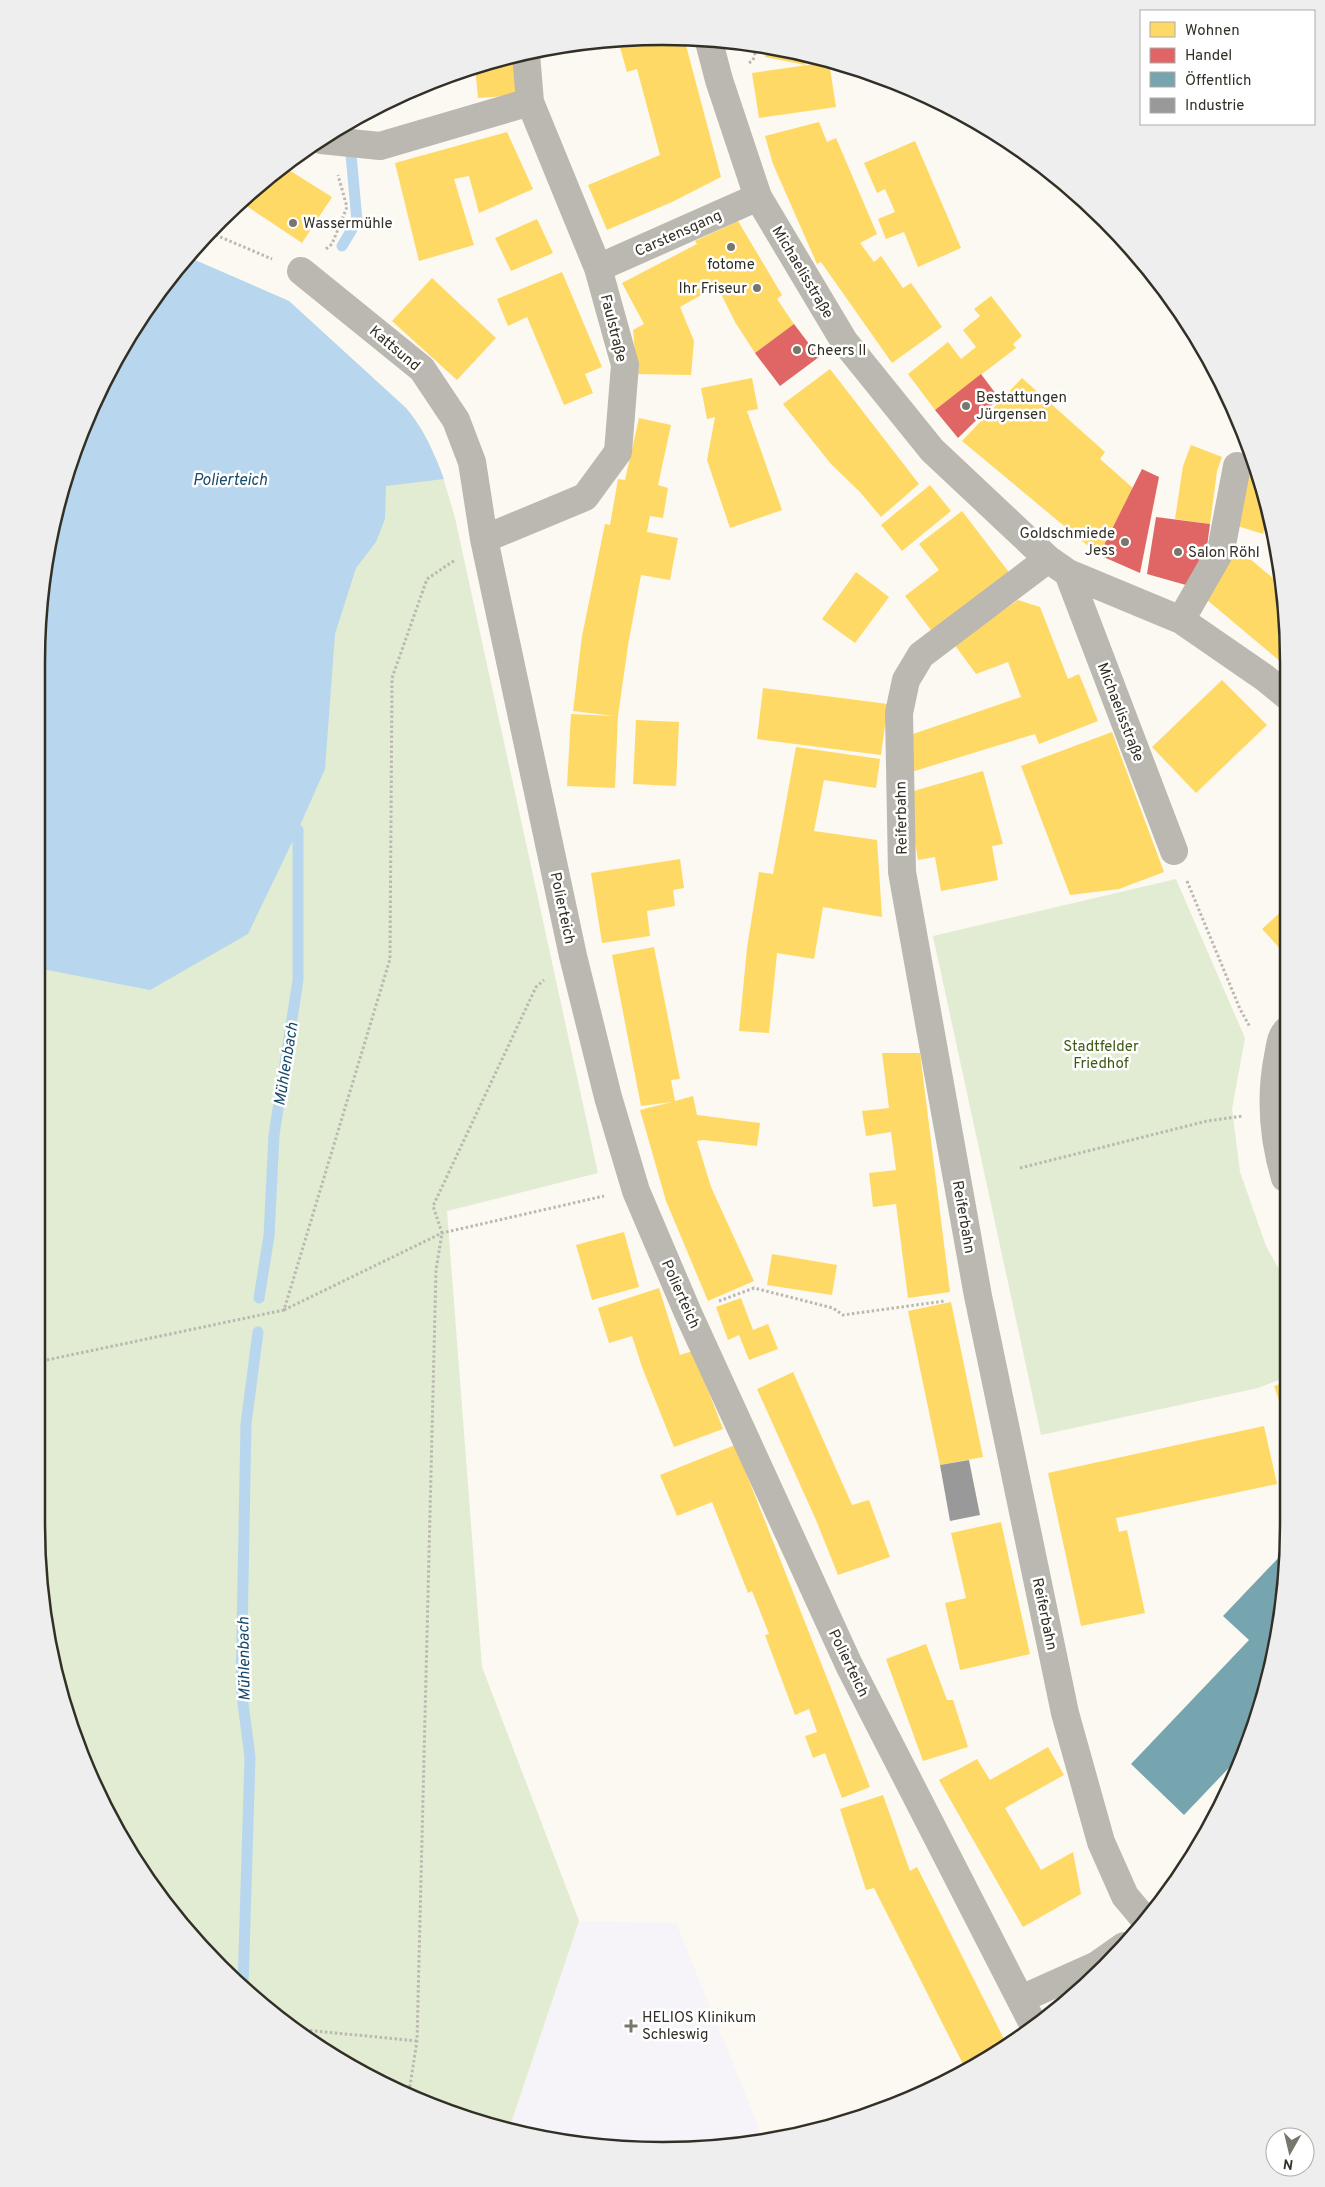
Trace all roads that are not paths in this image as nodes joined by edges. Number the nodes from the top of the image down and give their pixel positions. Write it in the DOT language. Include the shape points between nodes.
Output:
graph roads {
  1 [pos="710,47"];
  2 [pos="527,61"];
  3 [pos="530,102"];
  4 [pos="332,141"];
  5 [pos="758,197"];
  6 [pos="598,268"];
  7 [pos="301,271"];
  8 [pos="1237,466"];
  9 [pos="484,539"];
  10 [pos="1058,566"];
  11 [pos="1181,620"];
  12 [pos="1280,690"];
  13 [pos="1174,851"];
  14 [pos="1280,1045"];
  15 [pos="1280,1162"];
  16 [pos="1141,1915"];
  17 [pos="1095,1965"];
  18 [pos="1021,1999"];
  19 [pos="1031,2019"];
  1 -- 5 [label="street, Michaelisstraße"];
  2 -- 3 [label="street, Faulstraße"];
  3 -- 4 [label="street" via="380,146"];
  3 -- 6 [label="street, Faulstraße"];
  5 -- 6 [label="street, Carstensgang"];
  5 -- 10 [label="street, Michaelisstraße" via="844,341 932,450"];
  6 -- 9 [label="street, Faulstraße" via="625,365 618,452 585,497"];
  7 -- 9 [label="street, Kattsund" via="422,369 456,420 472,462"];
  8 -- 11 [label="street" via="1221,550"];
  9 -- 18 [label="street, Polierteich" via="573,956 608,1097 636,1190 688,1313 849,1665"];
  10 -- 11 [label="street, Michaelisstraße"];
  10 -- 13 [label="street, Michaelisstraße"];
  10 -- 16 [label="street, Reiferbahn" via="921,655 906,680 900,714 902,872 978,1296 1066,1713 1101,1842 1125,1896"];
  11 -- 12 [label="street, Michaelisstraße"];
  14 -- 15 [label="street" via="1274,1073 1273,1112"];
  17 -- 18 [label="street"];
  18 -- 19 [label="street, Polierteich"];
}
